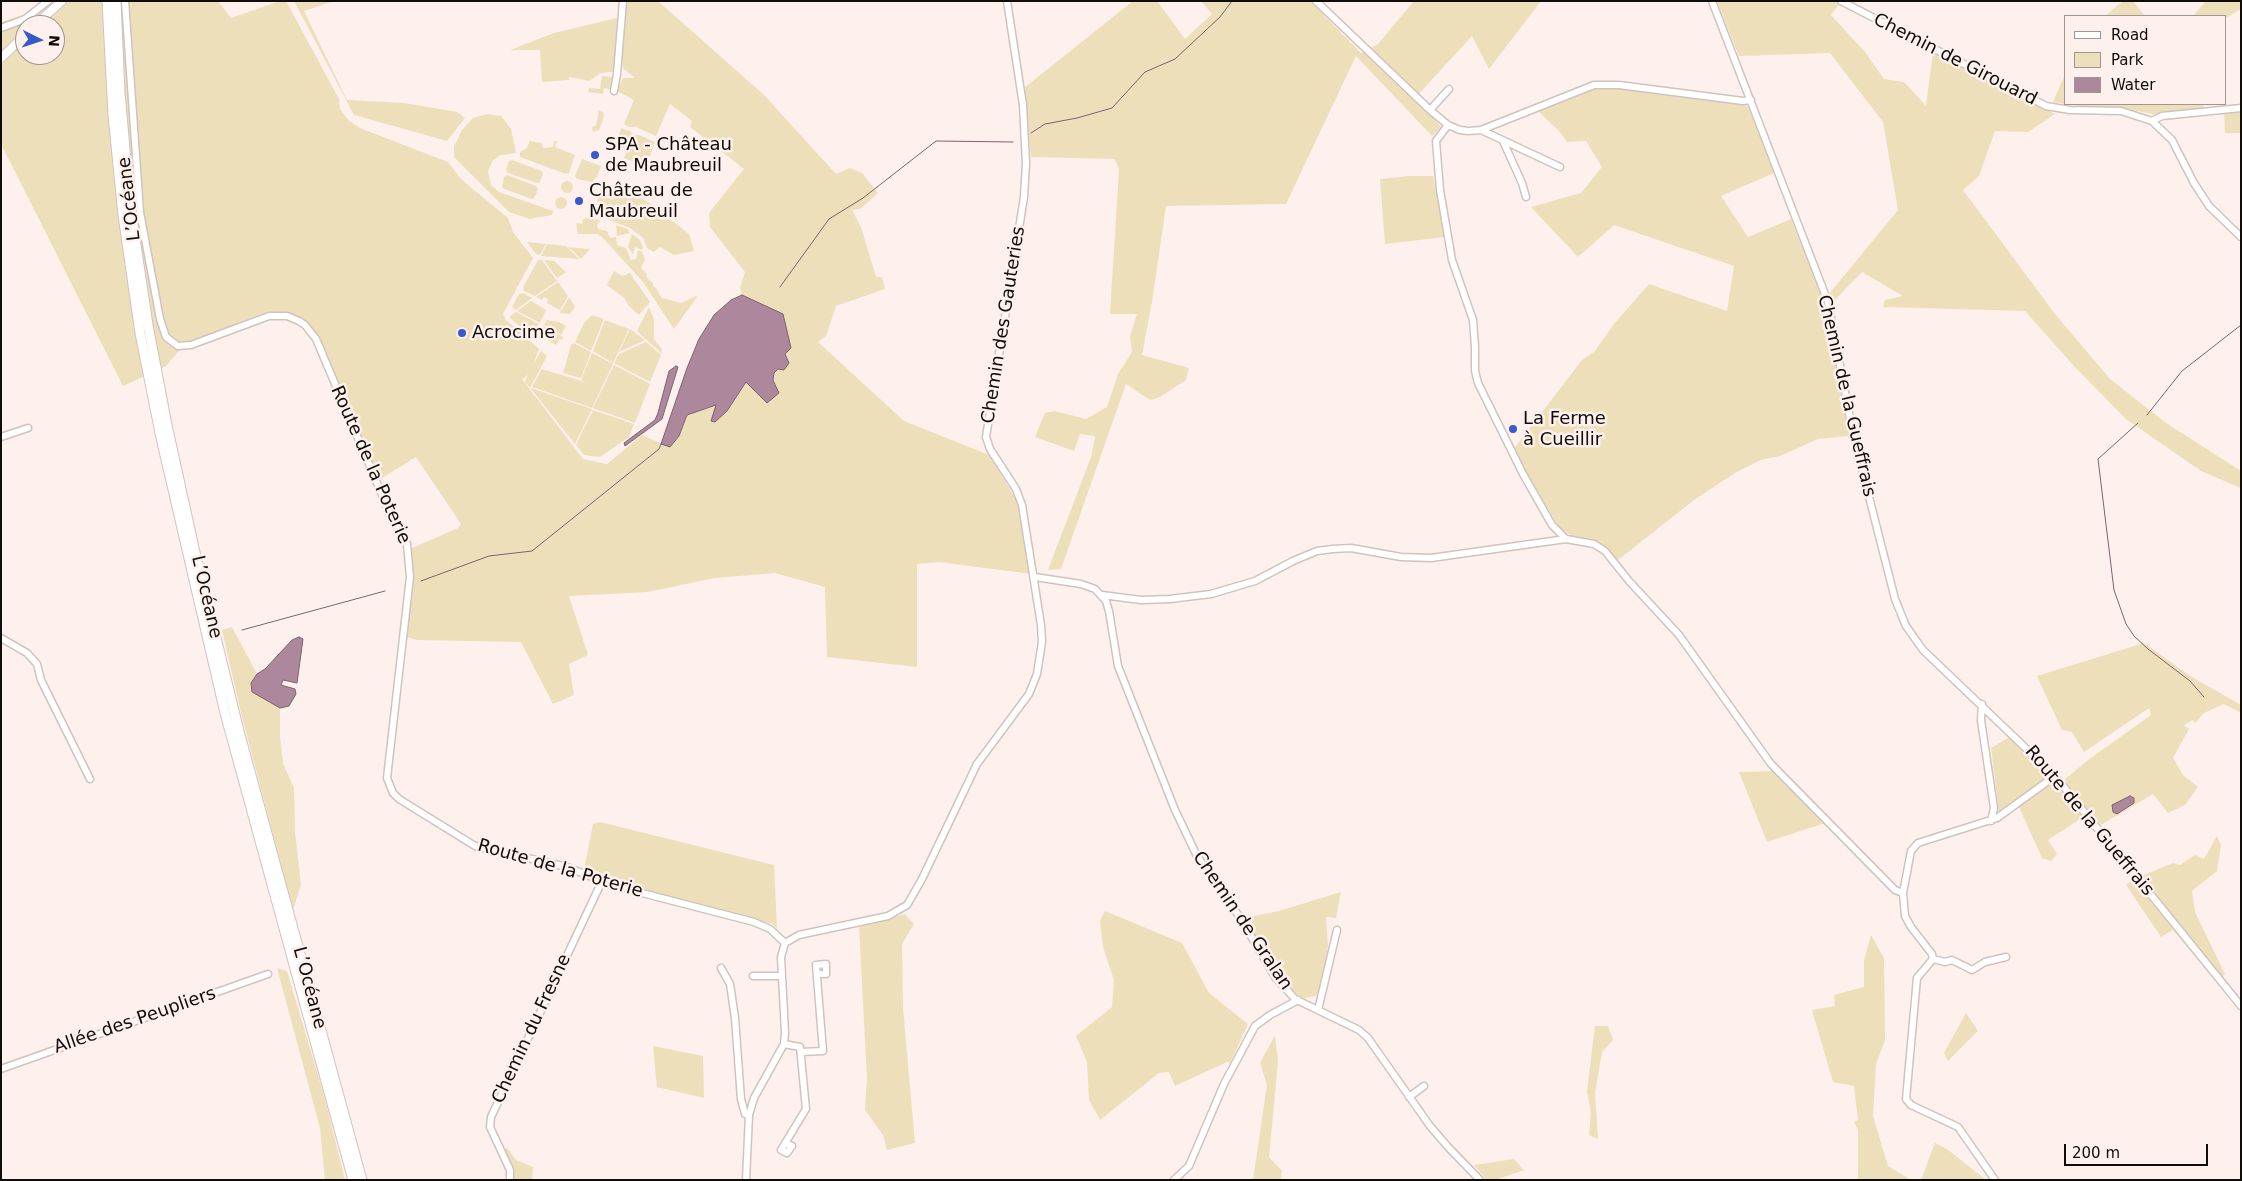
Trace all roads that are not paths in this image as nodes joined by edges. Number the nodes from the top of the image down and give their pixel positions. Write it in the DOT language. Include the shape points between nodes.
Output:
graph roads {
  1 [pos="48,1"];
  2 [pos="62,1"];
  3 [pos="107,1"];
  4 [pos="116,1"];
  5 [pos="126,1"];
  6 [pos="623,1"];
  7 [pos="1007,1"];
  8 [pos="1316,1"];
  9 [pos="1712,1"];
  10 [pos="1840,1"];
  11 [pos="46,15"];
  12 [pos="1,28"];
  13 [pos="15,45"];
  14 [pos="1,58"];
  15 [pos="1449,89"];
  16 [pos="614,91"];
  17 [pos="1751,100"];
  18 [pos="2241,108"];
  19 [pos="1430,110"];
  20 [pos="2152,121"];
  21 [pos="1497,123"];
  22 [pos="1448,125"];
  23 [pos="1481,130"];
  24 [pos="1495,136"];
  25 [pos="1503,142"];
  26 [pos="1560,167"];
  27 [pos="1526,197"];
  28 [pos="2241,237"];
  29 [pos="28,428"];
  30 [pos="1,437"];
  31 [pos="1566,539"];
  32 [pos="1035,577"];
  33 [pos="1102,595"];
  34 [pos="1,638"];
  35 [pos="1923,650"];
  36 [pos="1982,704"];
  37 [pos="2055,776"];
  38 [pos="90,779"];
  39 [pos="1991,821"];
  40 [pos="602,881"];
  41 [pos="1903,893"];
  42 [pos="1337,930"];
  43 [pos="785,943"];
  44 [pos="2006,957"];
  45 [pos="1933,959"];
  46 [pos="721,968"];
  47 [pos="268,974"];
  48 [pos="817,974"];
  49 [pos="753,976"];
  50 [pos="780,976"];
  51 [pos="1298,1000"];
  52 [pos="2241,1006"];
  53 [pos="1318,1010"];
  54 [pos="784,1044"];
  55 [pos="801,1052"];
  56 [pos="1,1069"];
  57 [pos="1424,1086"];
  58 [pos="1409,1096"];
  59 [pos="749,1115"];
  60 [pos="785,1142"];
  61 [pos="353,1180"];
  62 [pos="362,1180"];
  63 [pos="510,1180"];
  64 [pos="746,1180"];
  65 [pos="1174,1180"];
  66 [pos="1480,1180"];
  67 [pos="1995,1180"];
  1 -- 12 [label="street" via="26,19"];
  2 -- 11 [label="main road"];
  3 -- 61 [label="highway, L’Océane" via="113,115 124,224 140,333 164,456 232,740"];
  4 -- 62 [label="highway, L’Océane" via="130,205 169,434 242,743"];
  5 -- 40 [label="street, Route de la Poterie" via="140,212 163,332 173,344 184,346 269,316 287,316 305,325 316,340 391,516 407,544 410,577 387,778 389,786 399,799 468,843 566,867"];
  6 -- 16 [label="street"];
  7 -- 32 [label="street, Chemin des Gauteries" via="1023,105 1026,163 1024,197 986,437 1022,505"];
  8 -- 19 [label="street"];
  9 -- 17 [label="street, Chemin de la Gueffrais"];
  10 -- 20 [label="street, Chemin de Girouard" via="2046,106 2121,111"];
  13 -- 14 [label="main road"];
  15 -- 19 [label="street"];
  17 -- 21 [label="street" via="1619,84 1594,85"];
  17 -- 35 [label="street, Chemin de la Gueffrais" via="1828,302 1852,434 1895,600 1906,626"];
  18 -- 20 [label="street" via="2162,116"];
  19 -- 22 [label="street"];
  20 -- 28 [label="street, Chemin de Girouard" via="2172,140 2200,194 2226,225"];
  21 -- 23 [label="street"];
  21 -- 24 [label="street"];
  22 -- 23 [label="street" via="1468,131"];
  22 -- 31 [label="street" via="1436,140 1440,190 1452,260 1473,320 1474,371 1523,474 1552,525"];
  23 -- 24 [label="street"];
  24 -- 25 [label="street"];
  25 -- 26 [label="street"];
  25 -- 27 [label="street"];
  29 -- 30 [label="street"];
  31 -- 33 [label="street" via="1431,558 1401,557 1352,548 1333,549 1317,551 1248,584 1211,594 1140,600"];
  31 -- 41 [label="street" via="1588,542 1605,551 1679,635 1771,764 1895,890"];
  32 -- 33 [label="street" via="1081,584"];
  32 -- 43 [label="street, Chemin des Gauteries" via="1042,642 1034,685 977,764 913,898 888,916 799,935"];
  33 -- 51 [label="street, Chemin de Gralan" via="1109,611 1118,666 1175,810 1197,856 1239,916 1275,977"];
  34 -- 38 [label="street" via="27,653 37,664 41,680"];
  35 -- 36 [label="street, Route de la Gueffrais"];
  36 -- 37 [label="street, Route de la Gueffrais"];
  36 -- 39 [label="street" via="1981,720 1994,808"];
  37 -- 39 [label="street"];
  37 -- 52 [label="street, Route de la Gueffrais"];
  39 -- 41 [label="street" via="1918,843 1911,851"];
  40 -- 43 [label="street, Route de la Poterie" via="754,922 770,929"];
  40 -- 63 [label="street, Chemin du Fresne" via="491,1117 490,1127 510,1170"];
  41 -- 45 [label="street" via="1905,916"];
  42 -- 53 [label="street"];
  43 -- 50 [label="street" via="780,957"];
  44 -- 45 [label="street" via="1985,962 1972,970 1952,960"];
  45 -- 67 [label="street" via="1916,978 1906,1099 1911,1105 1958,1127"];
  46 -- 59 [label="street" via="730,984 741,1099 745,1114"];
  47 -- 56 [label="street, Allée des Peupliers"];
  48 -- 55 [label="street" via="823,1051"];
  49 -- 50 [label="street"];
  50 -- 54 [label="street" via="786,1033"];
  51 -- 53 [label="street, Chemin de Gralan"];
  51 -- 65 [label="street" via="1255,1026 1224,1084 1189,1166"];
  53 -- 58 [label="street, Chemin de Gralan" via="1359,1030 1368,1038"];
  54 -- 55 [label="street" via="800,1047"];
  54 -- 59 [label="street" via="754,1098"];
  55 -- 60 [label="street" via="806,1109"];
  57 -- 58 [label="street"];
  58 -- 66 [label="street, Chemin de Gralan" via="1448,1148"];
  59 -- 64 [label="street"];
}
